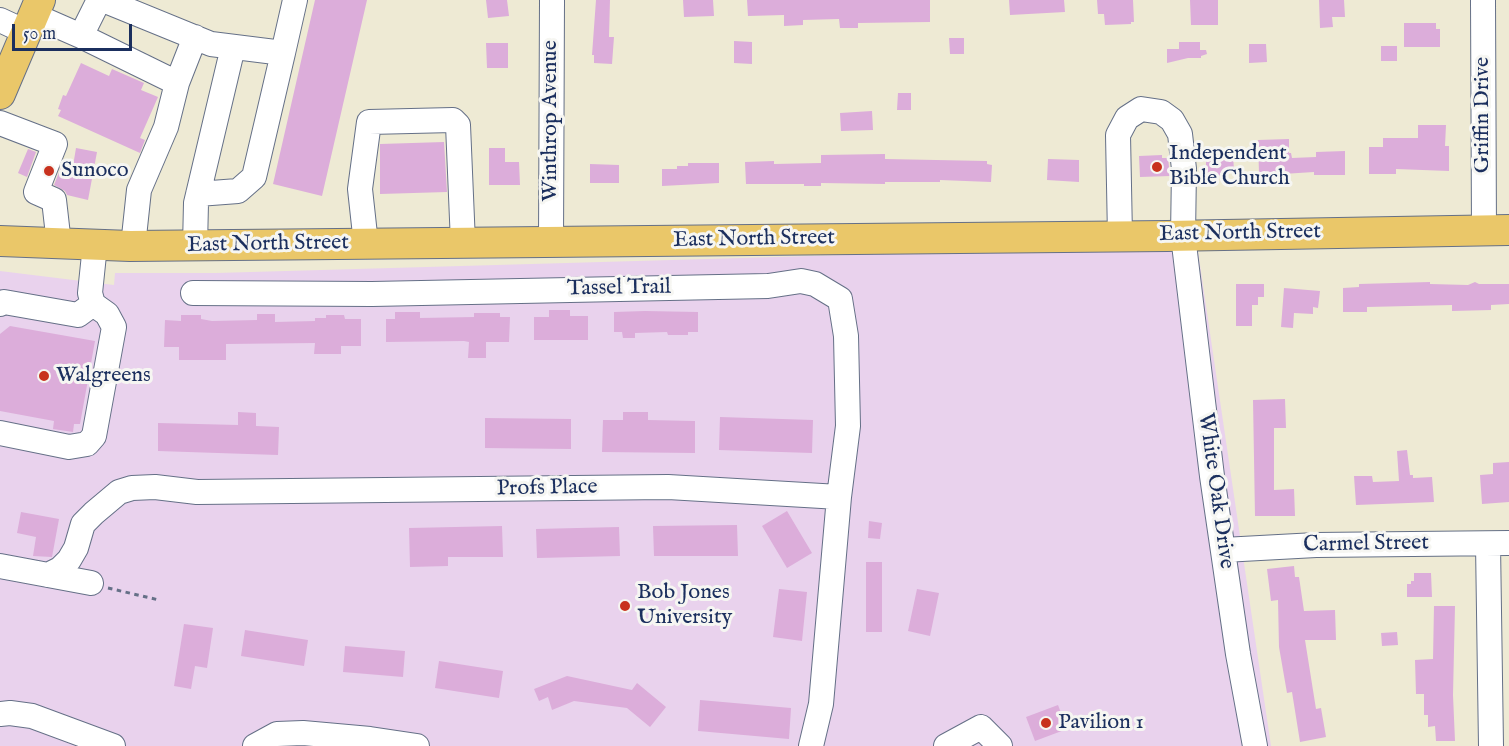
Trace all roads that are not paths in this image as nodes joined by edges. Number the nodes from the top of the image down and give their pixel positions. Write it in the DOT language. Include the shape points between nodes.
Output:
graph roads {
  1 [pos="101,0"];
  2 [pos="295,0"];
  3 [pos="552,0"];
  4 [pos="1483,0"];
  5 [pos="25,17"];
  6 [pos="81,36"];
  7 [pos="195,37"];
  8 [pos="233,47"];
  9 [pos="283,53"];
  10 [pos="177,83"];
  11 [pos="0,94"];
  12 [pos="0,123"];
  13 [pos="198,194"];
  14 [pos="1497,230"];
  15 [pos="1120,236"];
  16 [pos="1183,236"];
  17 [pos="0,241"];
  18 [pos="551,242"];
  19 [pos="463,243"];
  20 [pos="59,244"];
  21 [pos="366,244"];
  22 [pos="95,245"];
  23 [pos="133,246"];
  24 [pos="195,246"];
  25 [pos="193,293"];
  26 [pos="0,304"];
  27 [pos="93,304"];
  28 [pos="0,433"];
  29 [pos="839,497"];
  30 [pos="1498,543"];
  31 [pos="1223,550"];
  32 [pos="0,566"];
  33 [pos="48,575"];
  34 [pos="91,583"];
  35 [pos="0,714"];
  36 [pos="113,746"];
  37 [pos="255,746"];
  38 [pos="417,746"];
  39 [pos="811,746"];
  40 [pos="946,746"];
  41 [pos="1000,746"];
  42 [pos="1255,746"];
  43 [pos="1491,746"];
  1 -- 6 [label="street"];
  1 -- 7 [label="street"];
  2 -- 9 [label="street"];
  3 -- 18 [label="street, Winthrop Avenue"];
  4 -- 14 [label="street, Griffin Drive"];
  5 -- 6 [label="street"];
  5 -- 11 [label="main road"];
  6 -- 10 [label="street"];
  7 -- 8 [label="street"];
  7 -- 10 [label="street"];
  8 -- 9 [label="street"];
  8 -- 13 [label="street"];
  9 -- 13 [label="street" via="254,177 238,191"];
  10 -- 23 [label="street" via="166,127 139,190"];
  12 -- 20 [label="street" via="55,144 36,192 54,200"];
  13 -- 24 [label="street"];
  14 -- 16 [label="main road, East North Street"];
  15 -- 16 [label="main road, East North Street"];
  15 -- 16 [label="street, White Oak Drive" via="1118,135 1127,118 1141,109 1161,112 1172,120 1180,134"];
  15 -- 18 [label="main road, East North Street"];
  16 -- 31 [label="street, White Oak Drive"];
  17 -- 20 [label="main road, East North Street"];
  18 -- 19 [label="main road, East North Street"];
  19 -- 21 [label="main road, East North Street"];
  19 -- 21 [label="street" via="458,125 453,120 369,122 360,189"];
  20 -- 22 [label="main road, East North Street"];
  21 -- 24 [label="main road, East North Street"];
  22 -- 23 [label="main road, East North Street"];
  22 -- 27 [label="street" via="90,293"];
  23 -- 24 [label="main road, East North Street"];
  25 -- 29 [label="street, Tassel Trail" via="384,294 768,286 801,281 815,284 840,299 846,336 848,426"];
  26 -- 27 [label="street" via="78,315"];
  27 -- 28 [label="street" via="107,314 114,327 94,436 87,444 69,447"];
  29 -- 33 [label="street, Profs Place" via="668,487 209,492 132,488 119,492 82,524 69,560"];
  29 -- 39 [label="street" via="821,704"];
  30 -- 31 [label="street, Carmel Street"];
  30 -- 43 [label="street"];
  31 -- 42 [label="street, White Oak Drive"];
  32 -- 33 [label="street"];
  33 -- 34 [label="street"];
  35 -- 36 [label="street" via="32,716"];
  37 -- 38 [label="street" via="277,734 303,733"];
  40 -- 41 [label="street" via="981,728"];
}
